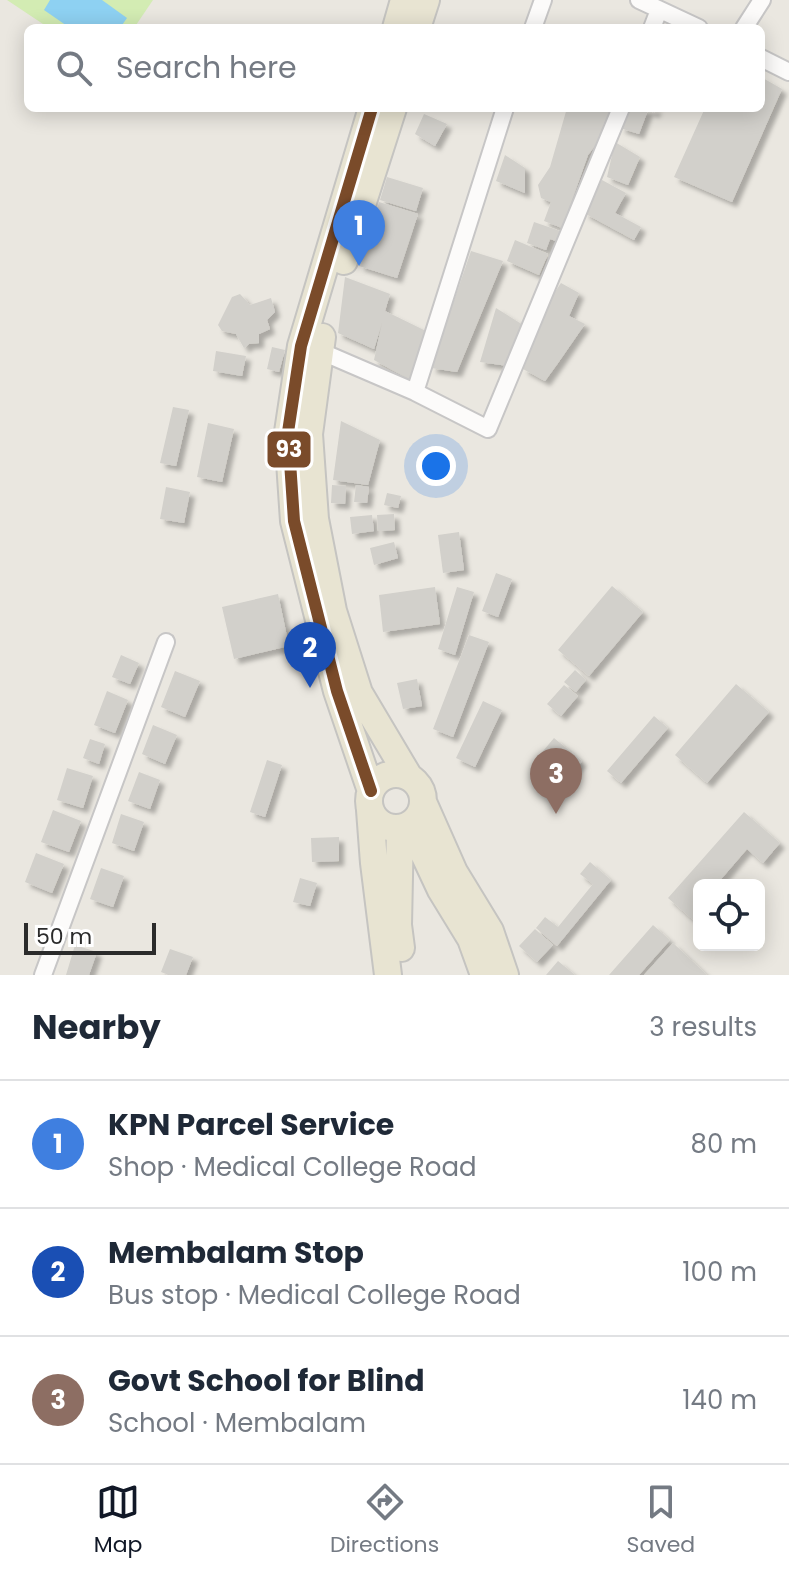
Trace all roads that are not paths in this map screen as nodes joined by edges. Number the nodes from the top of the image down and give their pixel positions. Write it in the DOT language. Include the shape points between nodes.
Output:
graph roads {
  1 [pos="404,0"];
  2 [pos="426,0"];
  3 [pos="543,0"];
  4 [pos="639,0"];
  5 [pos="762,0"];
  6 [pos="659,10"];
  7 [pos="397,24"];
  8 [pos="418,24"];
  9 [pos="534,24"];
  10 [pos="654,24"];
  11 [pos="690,24"];
  12 [pos="747,24"];
  13 [pos="765,60"];
  14 [pos="789,72"];
  15 [pos="371,112"];
  16 [pos="392,112"];
  17 [pos="504,112"];
  18 [pos="619,112"];
  19 [pos="310,348"];
  20 [pos="415,392"];
  21 [pos="299,433"];
  22 [pos="166,642"];
  23 [pos="409,777"];
  24 [pos="370,800"];
  25 [pos="411,818"];
  26 [pos="441,890"];
  27 [pos="398,925"];
  28 [pos="480,935"];
  29 [pos="43,975"];
  30 [pos="388,975"];
  31 [pos="404,975"];
  32 [pos="484,975"];
  33 [pos="505,975"];
  1 -- 7 [label="main road"];
  2 -- 8 [label="main road"];
  3 -- 9 [label="street"];
  4 -- 6 [label="street"];
  5 -- 12 [label="street"];
  6 -- 10 [label="street"];
  6 -- 11 [label="street"];
  13 -- 14 [label="street"];
  15 -- 19 [label="main road"];
  16 -- 19 [label="main road"];
  17 -- 20 [label="street"];
  18 -- 20 [label="street" via="488,429"];
  19 -- 20 [label="street"];
  19 -- 21 [label="main road"];
  21 -- 23 [label="main road" via="333,611 359,693"];
  21 -- 24 [label="main road" via="294,521"];
  22 -- 29 [label="street"];
  23 -- 24 [label="main road" via="391,774 376,783"];
  23 -- 25 [label="main road" via="420,788"];
  24 -- 25 [label="main road" via="378,822"];
  24 -- 30 [label="main road"];
  25 -- 26 [label="main road"];
  25 -- 27 [label="main road"];
  25 -- 28 [label="main road" via="454,872"];
  26 -- 27 [label="main road" via="414,886"];
  26 -- 28 [label="main road"];
  27 -- 31 [label="main road"];
  28 -- 32 [label="main road"];
  28 -- 33 [label="main road"];
}
